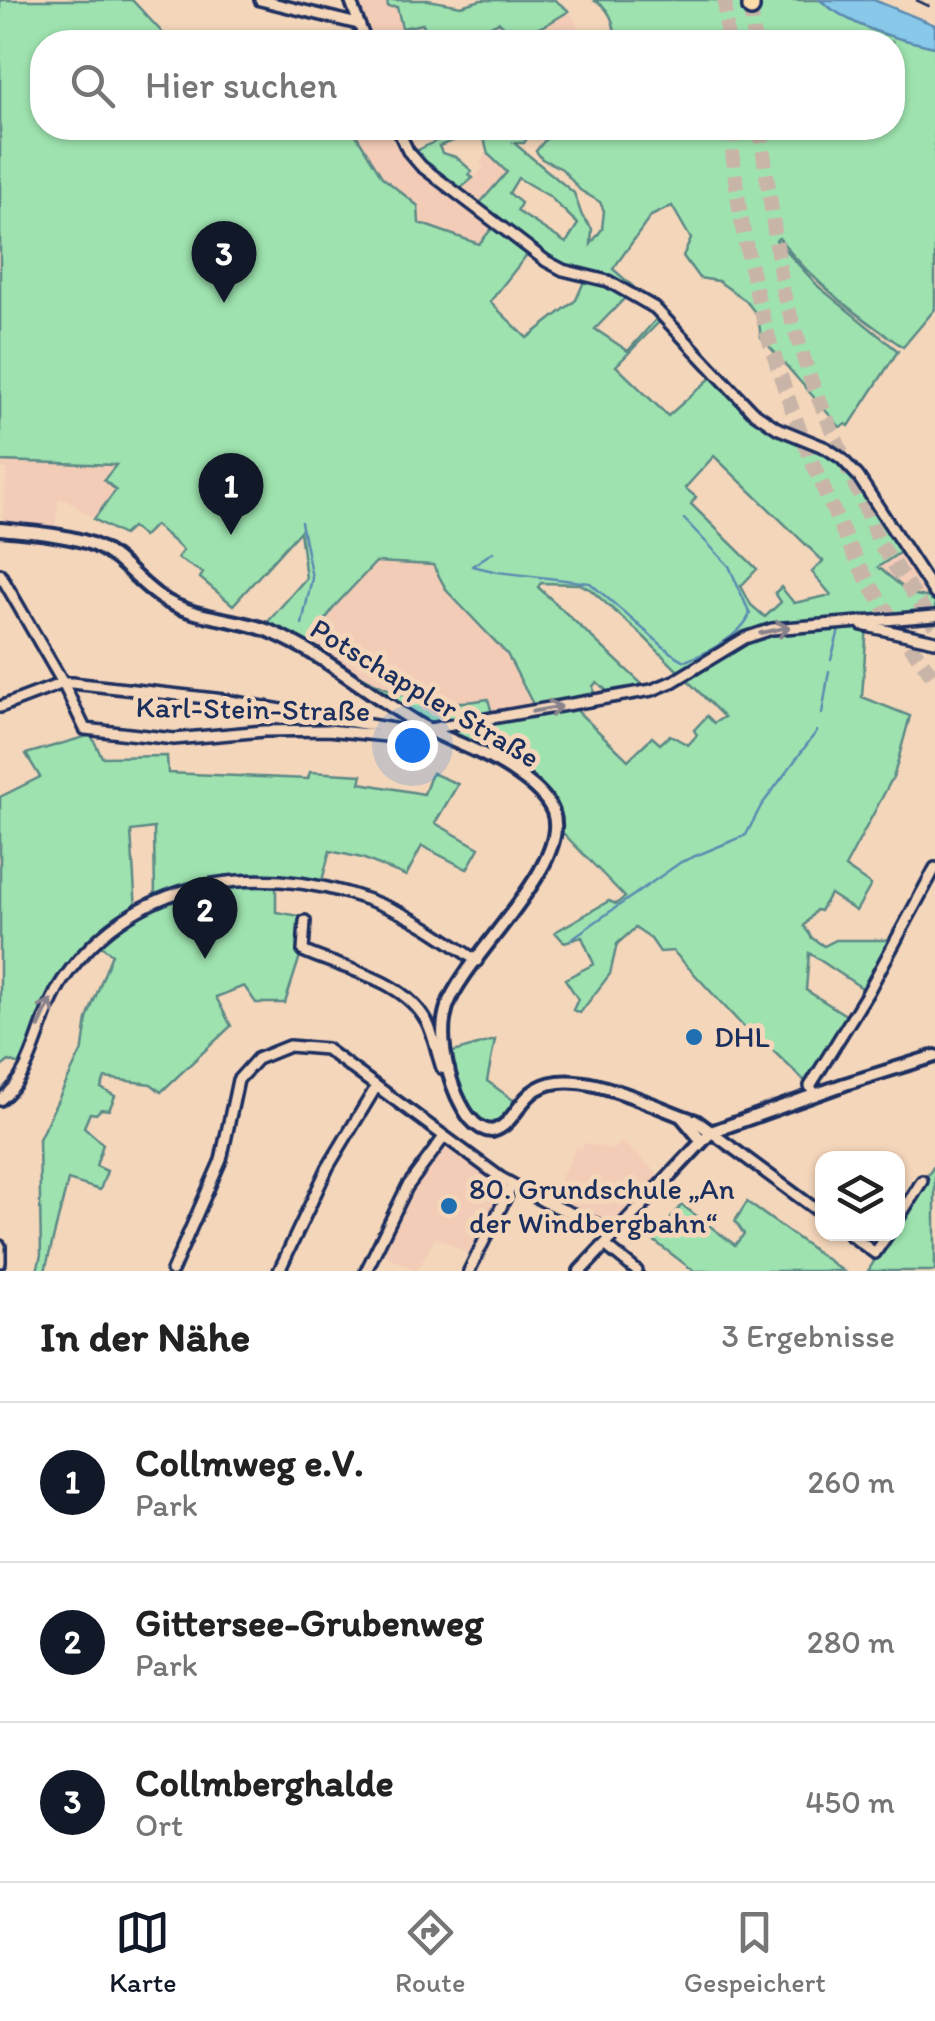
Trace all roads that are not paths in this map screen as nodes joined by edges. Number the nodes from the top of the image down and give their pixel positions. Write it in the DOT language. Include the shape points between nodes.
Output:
graph roads {
  1 [pos="260,0"];
  2 [pos="350,0"];
  3 [pos="358,24"];
  4 [pos="361,30"];
  5 [pos="403,140"];
  6 [pos="0,529"];
  7 [pos="0,574"];
  8 [pos="935,594"];
  9 [pos="935,616"];
  10 [pos="855,623"];
  11 [pos="935,640"];
  12 [pos="63,683"];
  13 [pos="0,707"];
  14 [pos="428,729"];
  15 [pos="414,731"];
  16 [pos="935,868"];
  17 [pos="305,921"];
  18 [pos="477,961"];
  19 [pos="935,1056"];
  20 [pos="449,1069"];
  21 [pos="376,1087"];
  22 [pos="815,1094"];
  23 [pos="0,1100"];
  24 [pos="681,1116"];
  25 [pos="711,1132"];
  26 [pos="444,1136"];
  27 [pos="702,1142"];
  28 [pos="922,1181"];
  29 [pos="512,1184"];
  30 [pos="905,1208"];
  31 [pos="815,1209"];
  32 [pos="614,1236"];
  33 [pos="859,1241"];
  34 [pos="883,1241"];
  35 [pos="604,1245"];
  36 [pos="0,1246"];
  37 [pos="0,1262"];
  38 [pos="172,1271"];
  39 [pos="279,1271"];
  40 [pos="366,1271"];
  41 [pos="469,1271"];
  42 [pos="580,1271"];
  43 [pos="638,1271"];
  1 -- 3 [label="street"];
  2 -- 3 [label="street"];
  3 -- 4 [label="street"];
  5 -- 8 [label="street" via="421,166 555,266 608,281 654,308 752,412 841,458"];
  6 -- 14 [label="street, Potschappler Straße" via="96,546 170,604 290,641"];
  7 -- 12 [label="street, Karl-Stein-Straße"];
  9 -- 10 [label="street"];
  10 -- 11 [label="street"];
  14 -- 10 [label="street, one-way" via="652,690 745,638 782,627"];
  12 -- 13 [label="street"];
  12 -- 15 [label="street"];
  12 -- 15 [label="street, Karl-Stein-Straße" via="81,724 92,730 174,738 312,730 406,738"];
  14 -- 15 [label="street"];
  14 -- 18 [label="street, Potschappler Straße" via="514,772 545,798 554,816 540,870"];
  16 -- 22 [label="street" via="810,1086"];
  17 -- 20 [label="street" via="302,950 404,998 426,1022 442,1068"];
  18 -- 20 [label="street, Potschappler Straße" via="447,1007"];
  23 -- 18 [label="street, one-way" via="22,1076 58,987 89,950 145,906 196,886 285,880 394,910"];
  19 -- 22 [label="street"];
  20 -- 24 [label="street, Potschappler Straße" via="464,1109 488,1132 506,1124 536,1089 562,1080 586,1082"];
  21 -- 26 [label="street"];
  21 -- 38 [label="street" via="323,1048 289,1046 254,1062 234,1090 224,1152"];
  21 -- 39 [label="street" via="328,1166"];
  22 -- 25 [label="street"];
  24 -- 25 [label="street, Potschappler Straße"];
  24 -- 27 [label="street"];
  25 -- 27 [label="street"];
  25 -- 31 [label="street"];
  26 -- 29 [label="street"];
  26 -- 40 [label="street" via="407,1187"];
  27 -- 32 [label="street"];
  28 -- 30 [label="street"];
  29 -- 32 [label="street"];
  29 -- 41 [label="street"];
  32 -- 35 [label="street"];
  33 -- 34 [label="street" via="875,1253"];
  35 -- 42 [label="street"];
  35 -- 43 [label="street"];
  36 -- 37 [label="street"];
}
